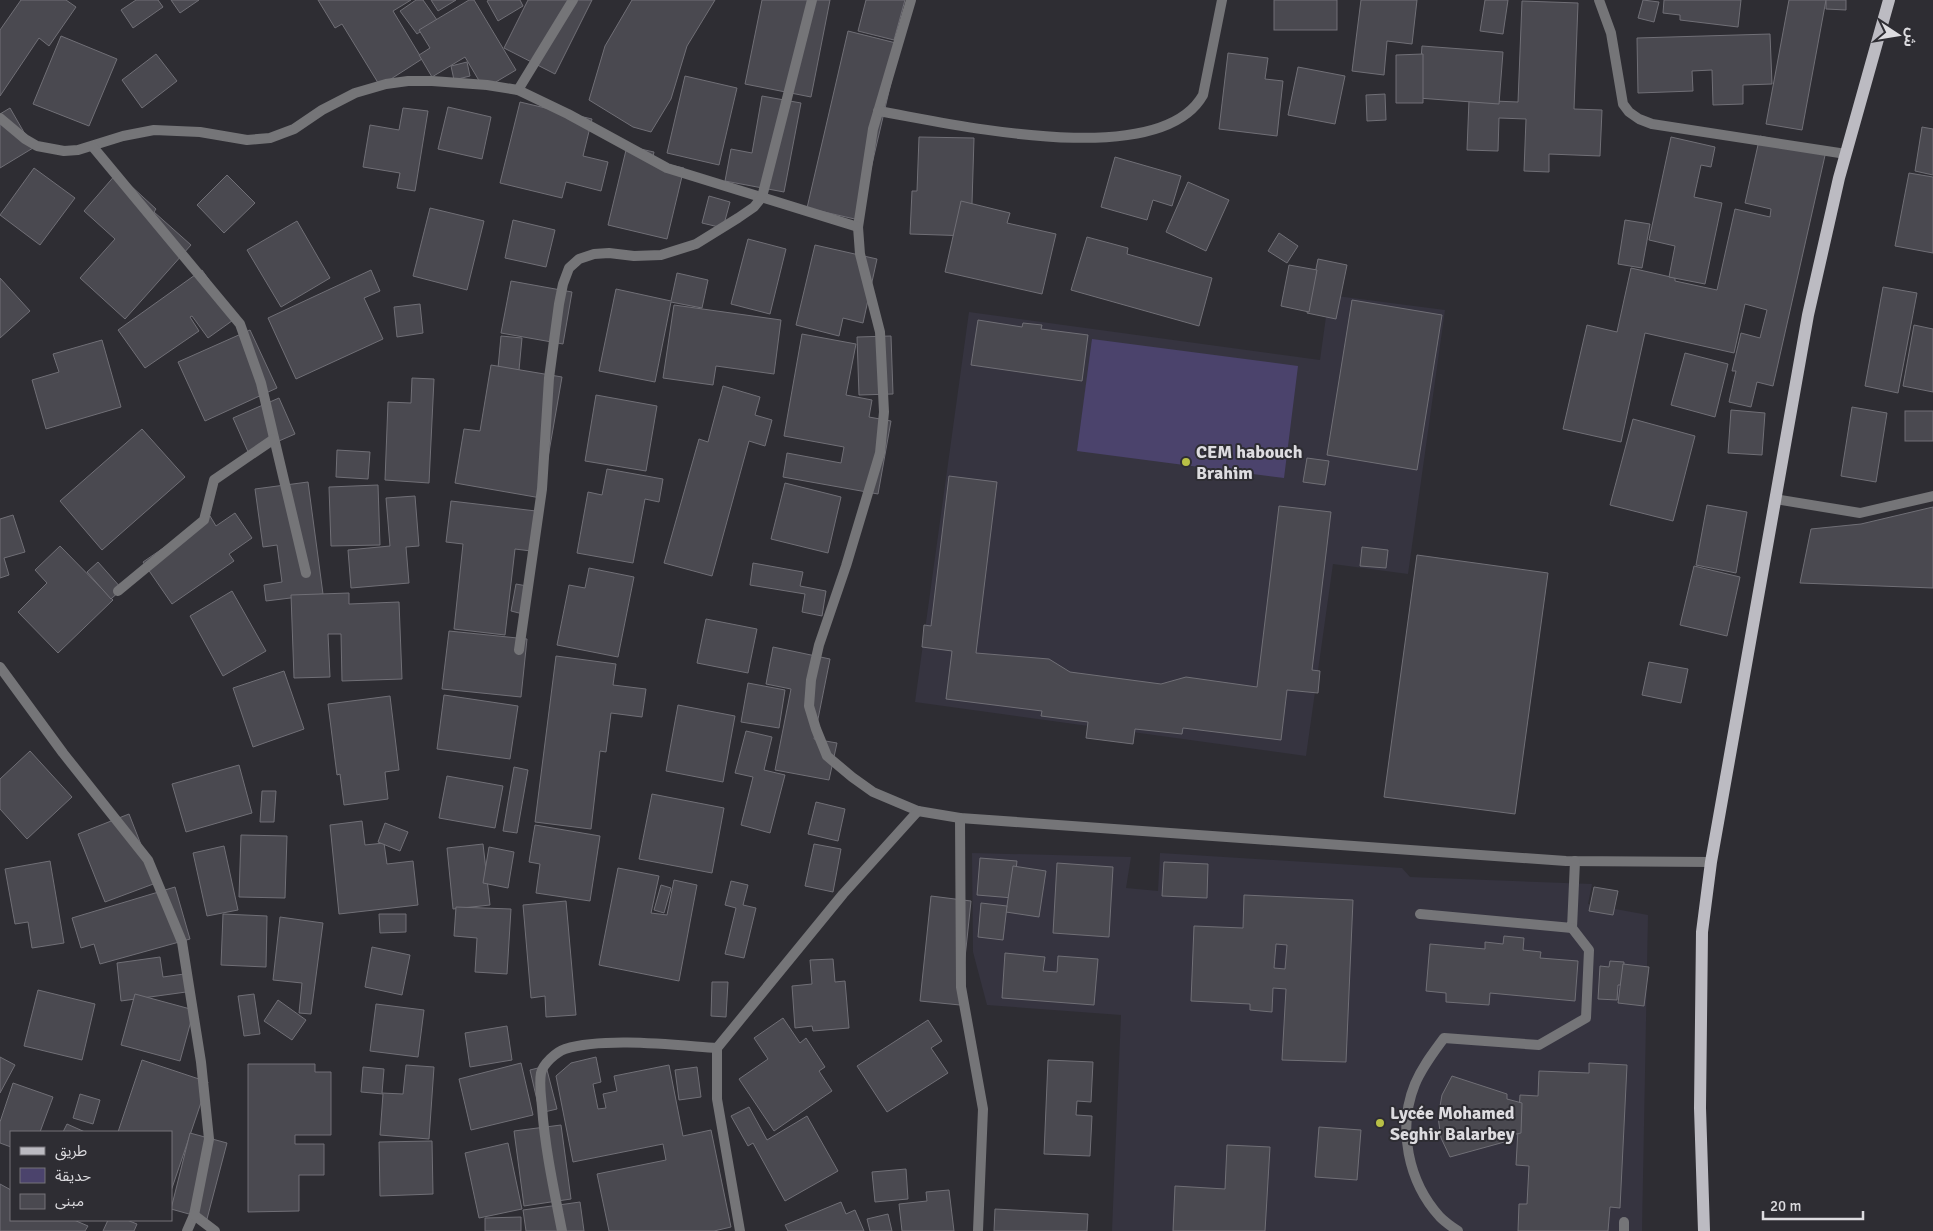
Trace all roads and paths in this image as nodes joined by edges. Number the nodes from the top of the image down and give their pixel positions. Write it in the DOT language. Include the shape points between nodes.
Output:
graph roads {
  1 [pos="573,0"];
  2 [pos="812,0"];
  3 [pos="911,0"];
  4 [pos="1222,0"];
  5 [pos="1599,0"];
  6 [pos="1889,0"];
  7 [pos="518,90"];
  8 [pos="878,111"];
  9 [pos="0,118"];
  10 [pos="93,147"];
  11 [pos="1846,154"];
  12 [pos="762,198"];
  13 [pos="858,227"];
  14 [pos="274,439"];
  15 [pos="1933,496"];
  16 [pos="1775,499"];
  17 [pos="306,573"];
  18 [pos="118,591"];
  19 [pos="519,650"];
  20 [pos="0,667"];
  21 [pos="918,812"];
  22 [pos="960,818"];
  23 [pos="1575,861"];
  24 [pos="1710,862"];
  25 [pos="1420,914"];
  26 [pos="1572,928"];
  27 [pos="717,1048"];
  28 [pos="194,1215"];
  29 [pos="186,1231"];
  30 [pos="215,1231"];
  31 [pos="562,1231"];
  32 [pos="740,1231"];
  33 [pos="978,1231"];
  34 [pos="1458,1231"];
  35 [pos="1704,1231"];
  1 -- 7 [label="street"];
  2 -- 12 [label="street"];
  3 -- 8 [label="street"];
  4 -- 8 [label="street" via="1203,95 1187,114 1158,128 1116,137 1066,138"];
  5 -- 11 [label="street" via="1610,33 1623,104 1639,119 1675,128"];
  6 -- 11 [label="main road"];
  7 -- 10 [label="street" via="408,81 355,93 294,129 270,138 247,140 200,132 154,130 123,136"];
  7 -- 12 [label="street" via="667,168"];
  8 -- 13 [label="street"];
  9 -- 10 [label="street" via="37,146 64,151"];
  10 -- 14 [label="street" via="240,324 261,383"];
  11 -- 16 [label="main road" via="1808,315"];
  12 -- 13 [label="street"];
  12 -- 19 [label="street" via="696,244 661,255 594,254 579,259 569,268 559,304 549,378 542,489"];
  13 -- 21 [label="street" via="860,254 880,332 884,412 880,453 819,645 809,706 827,756 874,792"];
  14 -- 17 [label="street"];
  14 -- 18 [label="street" via="214,480 204,520"];
  15 -- 16 [label="street" via="1860,513"];
  16 -- 24 [label="main road"];
  20 -- 28 [label="street" via="148,860 182,942 201,1062 209,1139"];
  21 -- 22 [label="street"];
  21 -- 27 [label="street" via="843,894"];
  22 -- 23 [label="street"];
  22 -- 33 [label="street" via="961,987 983,1108"];
  23 -- 24 [label="street"];
  23 -- 26 [label="street"];
  24 -- 35 [label="main road" via="1702,932 1700,1108"];
  25 -- 26 [label="street"];
  26 -- 34 [label="street" via="1589,950 1586,1018 1539,1045 1444,1038 1415,1084 1406,1124 1411,1165 1429,1202 1441,1218"];
  27 -- 31 [label="street" via="605,1044 562,1050 552,1058 542,1071 540,1087 545,1138"];
  27 -- 32 [label="street" via="717,1099"];
  28 -- 29 [label="street"];
  28 -- 30 [label="street"];
}
